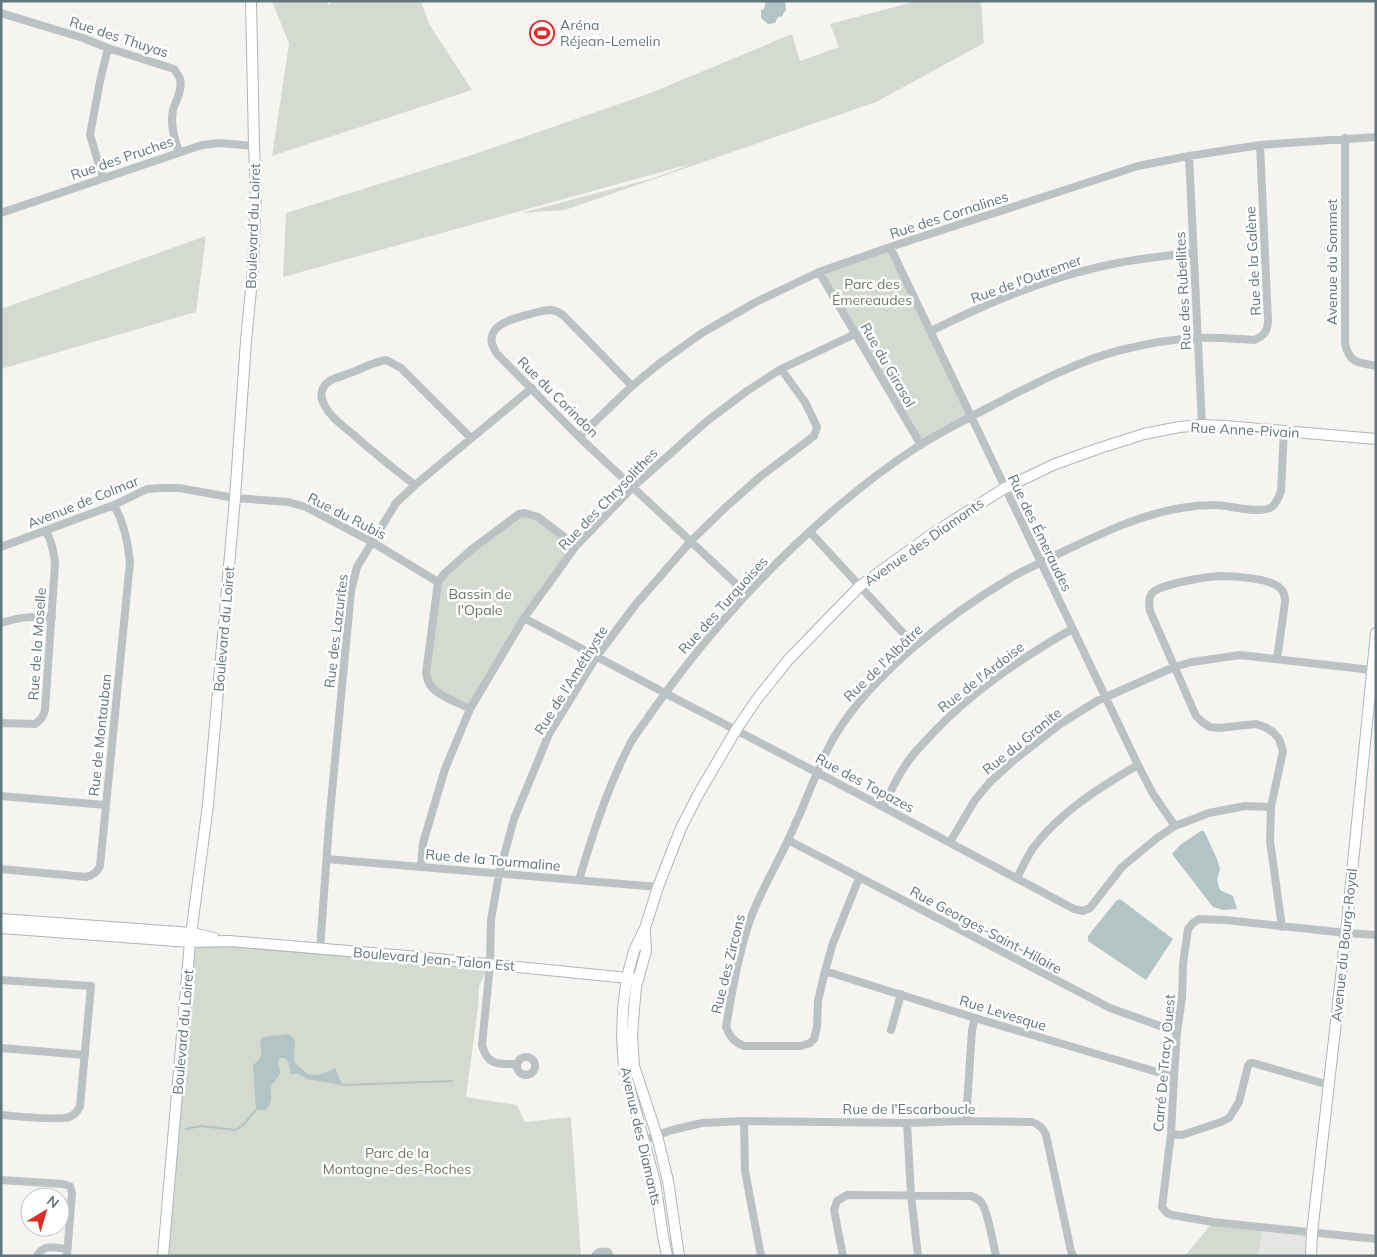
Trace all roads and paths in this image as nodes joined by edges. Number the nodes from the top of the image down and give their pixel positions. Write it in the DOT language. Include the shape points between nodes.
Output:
graph roads {
  1 [pos="251,1"];
  2 [pos="1,13"];
  3 [pos="108,48"];
  4 [pos="1376,137"];
  5 [pos="1344,138"];
  6 [pos="1260,145"];
  7 [pos="254,146"];
  8 [pos="179,152"];
  9 [pos="1189,156"];
  10 [pos="103,178"];
  11 [pos="1,213"];
  12 [pos="890,247"];
  13 [pos="1193,252"];
  14 [pos="820,272"];
  15 [pos="930,331"];
  16 [pos="855,334"];
  17 [pos="1198,338"];
  18 [pos="1376,366"];
  19 [pos="782,369"];
  20 [pos="632,386"];
  21 [pos="532,388"];
  22 [pos="971,416"];
  23 [pos="1202,425"];
  24 [pos="1284,431"];
  25 [pos="579,436"];
  26 [pos="471,438"];
  27 [pos="1376,439"];
  28 [pos="921,445"];
  29 [pos="414,485"];
  30 [pos="633,487"];
  31 [pos="1005,488"];
  32 [pos="235,498"];
  33 [pos="114,505"];
  34 [pos="46,531"];
  35 [pos="810,532"];
  36 [pos="691,541"];
  37 [pos="372,542"];
  38 [pos="576,546"];
  39 [pos="1,547"];
  40 [pos="1041,563"];
  41 [pos="438,582"];
  42 [pos="860,586"];
  43 [pos="747,594"];
  44 [pos="52,617"];
  45 [pos="524,618"];
  46 [pos="1,623"];
  47 [pos="1072,629"];
  48 [pos="1376,633"];
  49 [pos="915,646"];
  50 [pos="597,656"];
  51 [pos="1277,659"];
  52 [pos="1174,667"];
  53 [pos="1372,670"];
  54 [pos="665,693"];
  55 [pos="1106,697"];
  56 [pos="470,710"];
  57 [pos="1,723"];
  58 [pos="736,730"];
  59 [pos="1138,765"];
  60 [pos="817,772"];
  61 [pos="1,796"];
  62 [pos="105,805"];
  63 [pos="883,807"];
  64 [pos="1271,807"];
  65 [pos="1175,826"];
  66 [pos="788,840"];
  67 [pos="950,842"];
  68 [pos="327,859"];
  69 [pos="421,867"];
  70 [pos="1,869"];
  71 [pos="500,874"];
  72 [pos="859,878"];
  73 [pos="1017,878"];
  74 [pos="579,880"];
  75 [pos="658,886"];
  76 [pos="1,918"];
  77 [pos="1282,927"];
  78 [pos="1,928"];
  79 [pos="645,928"];
  80 [pos="1346,934"];
  81 [pos="1376,935"];
  82 [pos="191,937"];
  83 [pos="320,949"];
  84 [pos="490,964"];
  85 [pos="825,971"];
  86 [pos="627,977"];
  87 [pos="638,979"];
  88 [pos="1,980"];
  89 [pos="901,994"];
  90 [pos="975,1018"];
  91 [pos="891,1030"];
  92 [pos="1177,1032"];
  93 [pos="1,1048"];
  94 [pos="84,1055"];
  95 [pos="516,1064"];
  96 [pos="1174,1077"];
  97 [pos="1329,1085"];
  98 [pos="1,1115"];
  99 [pos="744,1120"];
  100 [pos="966,1121"];
  101 [pos="907,1122"];
  102 [pos="1171,1134"];
  103 [pos="657,1136"];
  104 [pos="644,1140"];
  105 [pos="1,1180"];
  106 [pos="910,1195"];
  107 [pos="1312,1233"];
  108 [pos="1376,1239"];
  109 [pos="67,1252"];
  110 [pos="37,1256"];
  111 [pos="163,1256"];
  112 [pos="595,1256"];
  113 [pos="610,1256"];
  114 [pos="667,1256"];
  115 [pos="680,1256"];
  116 [pos="760,1256"];
  117 [pos="842,1256"];
  118 [pos="918,1256"];
  119 [pos="996,1256"];
  120 [pos="1074,1256"];
  121 [pos="1311,1256"];
  1 -- 7 [label="street, Boulevard du Loiret"];
  2 -- 3 [label="street, Rue des Thuyas"];
  3 -- 8 [label="street, Rue des Thuyas" via="174,68 180,80 172,130"];
  3 -- 10 [label="street" via="90,135"];
  4 -- 5 [label="street, Rue des Cornalines"];
  5 -- 6 [label="street, Rue des Cornalines"];
  5 -- 18 [label="street, Avenue du Sommet" via="1345,344 1349,357"];
  6 -- 9 [label="street, Rue des Cornalines"];
  6 -- 17 [label="street, Rue de la Galène" via="1268,327 1254,340"];
  7 -- 8 [label="street, Rue des Pruches" via="202,144"];
  7 -- 32 [label="street, Boulevard du Loiret" via="253,269"];
  8 -- 10 [label="street, Rue des Pruches"];
  9 -- 12 [label="street, Rue des Cornalines" via="1138,166"];
  9 -- 13 [label="street, Rue des Rubellites"];
  10 -- 11 [label="street, Rue des Pruches"];
  12 -- 14 [label="street, Rue des Cornalines"];
  12 -- 15 [label="street, Rue des Émeraudes"];
  13 -- 15 [label="street, Rue de l'Outremer" via="1093,268 1035,286"];
  13 -- 17 [label="street, Rue des Rubellites"];
  14 -- 16 [label="street, Rue du Girasol"];
  14 -- 20 [label="street, Rue des Cornalines" via="756,302 702,333"];
  15 -- 22 [label="street, Rue des Émeraudes"];
  16 -- 19 [label="street, Rue des Chrysolithes"];
  16 -- 28 [label="street, Rue du Girasol"];
  17 -- 22 [label="street, Rue de la Galène" via="1119,351 1077,365"];
  17 -- 23 [label="street, Rue des Rubellites"];
  19 -- 30 [label="street, Rue des Chrysolithes" via="706,421"];
  19 -- 36 [label="street, Rue de l'Améthyste" via="805,402 817,427 814,436 761,476"];
  20 -- 21 [label="street, Rue du Corindon" via="566,317 552,310 500,324 491,337 497,354"];
  20 -- 25 [label="street, Rue des Cornalines"];
  21 -- 25 [label="street, Rue du Corindon"];
  21 -- 26 [label="street, Rue des Lazurites"];
  22 -- 28 [label="street, Rue des Turquoises"];
  22 -- 31 [label="street, Rue des Émeraudes"];
  23 -- 24 [label="street, Rue Anne-Pivain"];
  23 -- 31 [label="street, Rue Anne-Pivain" via="1144,434 1100,448 1054,464"];
  24 -- 27 [label="street, Rue Anne-Pivain"];
  24 -- 40 [label="street, Rue de l'Albâtre" via="1281,491 1270,508 1216,505 1166,511 1095,536"];
  25 -- 30 [label="street, Rue du Corindon"];
  26 -- 29 [label="street, Rue des Lazurites"];
  26 -- 29 [label="street" via="400,368 386,360 333,379 325,385 322,397 334,417"];
  28 -- 35 [label="street, Rue des Turquoises" via="864,486"];
  29 -- 37 [label="street, Rue des Lazurites" via="396,503"];
  30 -- 36 [label="street, Rue du Corindon"];
  30 -- 38 [label="street, Rue des Chrysolithes"];
  31 -- 40 [label="street, Rue des Émeraudes"];
  31 -- 42 [label="street, Avenue des Diamants" via="932,534"];
  32 -- 33 [label="street, Avenue de Colmar" via="163,488 147,489"];
  32 -- 37 [label="street, Rue du Rubis" via="306,506"];
  32 -- 82 [label="street, Boulevard du Loiret" via="208,806"];
  33 -- 34 [label="street, Avenue de Colmar"];
  33 -- 62 [label="street, Rue de Montauban" via="129,545 130,562"];
  34 -- 39 [label="street, Avenue de Colmar"];
  34 -- 44 [label="street, Rue de la Moselle" via="52,542 55,564"];
  35 -- 42 [label="street"];
  35 -- 43 [label="street, Rue des Turquoises"];
  36 -- 43 [label="street, Rue du Corindon"];
  36 -- 50 [label="street, Rue de l'Améthyste" via="636,604"];
  37 -- 41 [label="street, Rue du Rubis"];
  37 -- 68 [label="street, Rue des Lazurites" via="357,567 351,591"];
  38 -- 41 [label="street" via="538,517 525,512 472,549"];
  38 -- 45 [label="street, Rue des Chrysolithes"];
  40 -- 47 [label="street, Rue des Émeraudes"];
  40 -- 49 [label="street, Rue de l'Albâtre" via="987,593"];
  41 -- 56 [label="street" via="426,673 430,684 445,698"];
  42 -- 49 [label="street"];
  42 -- 58 [label="street, Avenue des Diamants" via="789,659"];
  43 -- 54 [label="street, Rue des Turquoises" via="702,644"];
  44 -- 46 [label="street" via="31,616"];
  44 -- 57 [label="street, Rue de la Moselle" via="43,717 31,724"];
  45 -- 50 [label="street, Rue des Topazes"];
  45 -- 56 [label="street, Rue des Chrysolithes"];
  47 -- 55 [label="street, Rue des Émeraudes"];
  47 -- 63 [label="street, Rue de l'Ardoise" via="1010,667 940,726 905,765"];
  48 -- 53 [label="street, Avenue du Bourg-Royal"];
  49 -- 60 [label="street, Rue de l'Albâtre" via="852,710 835,735"];
  50 -- 54 [label="street, Rue des Topazes"];
  50 -- 71 [label="street, Rue de l'Améthyste" via="550,734 514,819"];
  51 -- 52 [label="street, Rue du Granite" via="1240,655"];
  51 -- 52 [label="street" via="1285,594 1266,580 1220,576 1160,588 1150,597 1150,612"];
  51 -- 53 [label="street, Rue du Granite"];
  52 -- 55 [label="street, Rue du Granite"];
  52 -- 64 [label="street" via="1196,716 1202,722 1219,728 1256,724 1273,732 1279,739 1282,751"];
  53 -- 80 [label="street, Avenue du Bourg-Royal"];
  54 -- 58 [label="street, Rue des Topazes"];
  54 -- 74 [label="street, Rue des Turquoises" via="632,740 610,787"];
  55 -- 59 [label="street, Rue des Émeraudes"];
  55 -- 67 [label="street, Rue du Granite" via="1060,724 990,782"];
  56 -- 69 [label="street, Rue des Chrysolithes" via="445,769 423,843"];
  58 -- 60 [label="street, Rue des Topazes"];
  58 -- 75 [label="street, Avenue des Diamants" via="681,828"];
  59 -- 65 [label="street, Rue des Émeraudes"];
  59 -- 73 [label="street" via="1065,814 1032,849"];
  60 -- 63 [label="street, Rue des Topazes"];
  60 -- 66 [label="street, Rue des Zircons"];
  61 -- 62 [label="street"];
  62 -- 70 [label="street, Rue de Montauban" via="100,866 92,876"];
  63 -- 67 [label="street, Rue des Topazes"];
  64 -- 65 [label="street" via="1245,806 1218,811"];
  64 -- 77 [label="street" via="1270,841"];
  65 -- 73 [label="street, Rue des Topazes" via="1122,867 1090,908 1083,911 1074,910"];
  66 -- 72 [label="street, Rue Georges-Saint-Hilaire"];
  66 -- 85 [label="street, Rue des Zircons" via="749,924 726,1026 729,1036 744,1046 801,1046 810,1043 817,1027 818,1002"];
  67 -- 73 [label="street, Rue des Topazes"];
  68 -- 69 [label="street, Rue de la Tourmaline"];
  68 -- 83 [label="street, Rue des Lazurites"];
  69 -- 71 [label="street, Rue de la Tourmaline"];
  71 -- 74 [label="street, Rue de la Tourmaline"];
  71 -- 84 [label="street, Rue de l'Améthyste" via="491,920"];
  72 -- 85 [label="street, Rue des Zircons"];
  72 -- 92 [label="street, Rue Georges-Saint-Hilaire" via="1110,1008"];
  74 -- 75 [label="street, Rue de la Tourmaline"];
  75 -- 79 [label="street, Avenue des Diamants"];
  76 -- 82 [label="street, Boulevard Jean-Talon Est"];
  77 -- 80 [label="street, Carré De Tracy Ouest"];
  77 -- 92 [label="street, Carré De Tracy Ouest" via="1214,919 1199,919 1193,923 1188,929"];
  78 -- 82 [label="street, Boulevard Jean-Talon Est"];
  79 -- 86 [label="street, Avenue des Diamants"];
  79 -- 87 [label="street, Avenue des Diamants" via="646,951"];
  80 -- 81 [label="street, Carré De Tracy Ouest"];
  80 -- 97 [label="street, Avenue du Bourg-Royal"];
  82 -- 83 [label="street, Boulevard Jean-Talon Est"];
  82 -- 111 [label="street, Boulevard du Loiret"];
  83 -- 84 [label="street, Boulevard Jean-Talon Est"];
  84 -- 86 [label="street, Boulevard Jean-Talon Est"];
  84 -- 95 [label="street, Rue de l'Améthyste" via="482,1045 484,1054 494,1062"];
  85 -- 89 [label="street, Rue Levesque"];
  86 -- 87 [label="street, Boulevard Jean-Talon Est"];
  86 -- 104 [label="street, Avenue des Diamants" via="622,1037 624,1068"];
  87 -- 103 [label="street, Avenue des Diamants" via="632,1035 634,1066"];
  88 -- 94 [label="street" via="91,986"];
  89 -- 90 [label="street, Rue Levesque"];
  89 -- 91 [label="street"];
  90 -- 96 [label="street, Rue Levesque"];
  90 -- 100 [label="street"];
  92 -- 96 [label="street, Carré De Tracy Ouest"];
  93 -- 94 [label="street"];
  94 -- 98 [label="street" via="80,1106 72,1116"];
  96 -- 102 [label="street, Carré De Tracy Ouest"];
  97 -- 102 [label="street" via="1250,1063 1239,1102 1229,1118 1182,1135"];
  97 -- 107 [label="street, Avenue du Bourg-Royal"];
  99 -- 101 [label="street, Rue de l'Escarboucle"];
  99 -- 103 [label="street, Rue de l'Escarboucle" via="702,1123"];
  99 -- 116 [label="street" via="745,1171"];
  100 -- 101 [label="street, Rue de l'Escarboucle"];
  100 -- 120 [label="street, Rue de l'Escarboucle" via="1032,1122 1043,1129"];
  101 -- 106 [label="street"];
  102 -- 107 [label="street, Carré De Tracy Ouest" via="1162,1199 1162,1207 1167,1213"];
  103 -- 104 [label="street, Rue de l'Escarboucle"];
  103 -- 115 [label="street, Avenue des Diamants"];
  104 -- 114 [label="street, Avenue des Diamants" via="655,1182"];
  105 -- 109 [label="street" via="70,1186"];
  106 -- 117 [label="street" via="847,1195 838,1202 834,1210"];
  106 -- 118 [label="street"];
  106 -- 119 [label="street" via="977,1198 985,1210"];
  107 -- 108 [label="street"];
  107 -- 121 [label="street, Avenue du Bourg-Royal"];
  109 -- 110 [label="street" via="45,1247"];
  112 -- 113 [label="street" via="603,1251"];
}
